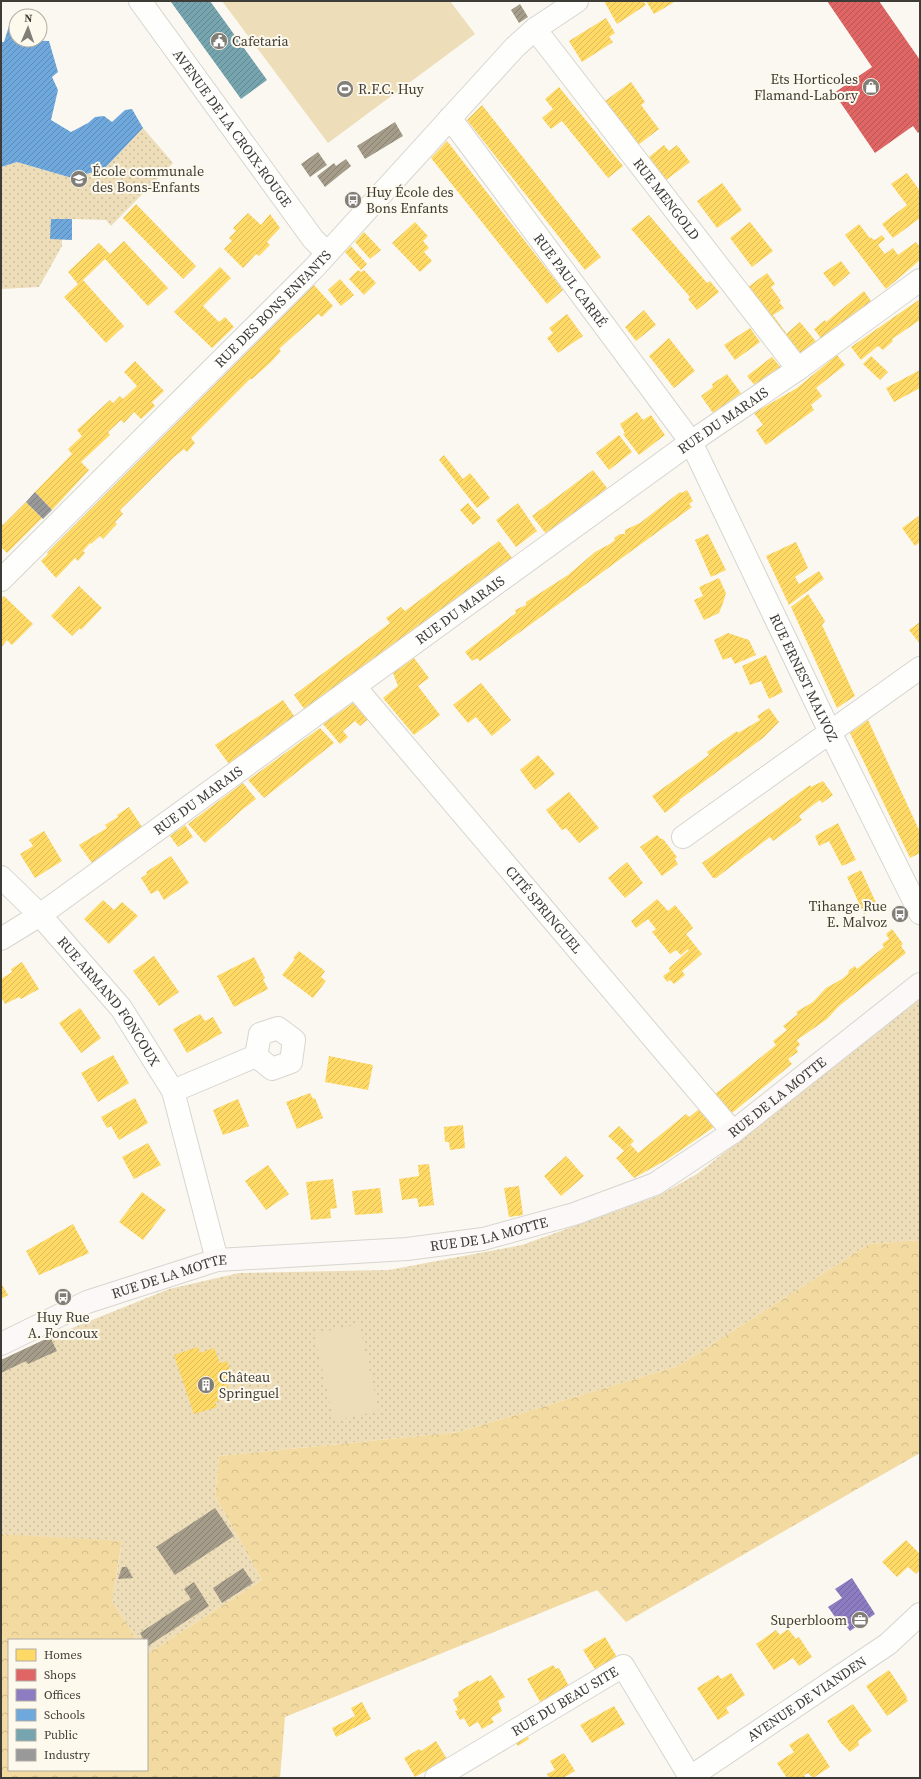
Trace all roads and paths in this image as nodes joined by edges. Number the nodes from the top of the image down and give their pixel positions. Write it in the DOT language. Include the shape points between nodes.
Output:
graph roads {
  1 [pos="140,1"];
  2 [pos="577,1"];
  3 [pos="535,29"];
  4 [pos="450,118"];
  5 [pos="327,253"];
  6 [pos="920,280"];
  7 [pos="798,370"];
  8 [pos="691,442"];
  9 [pos="1,580"];
  10 [pos="920,668"];
  11 [pos="355,688"];
  12 [pos="830,732"];
  13 [pos="683,837"];
  14 [pos="1,877"];
  15 [pos="920,913"];
  16 [pos="40,915"];
  17 [pos="1,939"];
  18 [pos="920,984"];
  19 [pos="256,1056"];
  20 [pos="173,1091"];
  21 [pos="733,1132"];
  22 [pos="217,1260"];
  23 [pos="1,1344"];
  24 [pos="920,1614"];
  25 [pos="436,1778"];
  26 [pos="689,1778"];
  1 -- 5 [label="street, AVENUE DE LA CROIX-ROUGE" via="313,239"];
  2 -- 3 [label="street, RUE DES BONS ENFANTS"];
  3 -- 4 [label="street, RUE DES BONS ENFANTS" via="515,47"];
  3 -- 7 [label="street, RUE MENGOLD"];
  4 -- 5 [label="street, RUE DES BONS ENFANTS"];
  4 -- 8 [label="street, RUE PAUL CARRÉ"];
  5 -- 9 [label="street, RUE DES BONS ENFANTS"];
  6 -- 7 [label="street, RUE DU MARAIS"];
  7 -- 8 [label="street, RUE DU MARAIS"];
  8 -- 11 [label="street, RUE DU MARAIS"];
  8 -- 12 [label="street, RUE ERNEST MALVOZ"];
  10 -- 12 [label="street"];
  11 -- 16 [label="street, RUE DU MARAIS"];
  11 -- 21 [label="street, CITÉ SPRINGUEL"];
  12 -- 13 [label="street"];
  12 -- 15 [label="street, RUE ERNEST MALVOZ"];
  14 -- 16 [label="street, RUE ARMAND FONCOUX"];
  16 -- 17 [label="street, RUE DU MARAIS"];
  16 -- 20 [label="street, RUE ARMAND FONCOUX" via="122,1008"];
  18 -- 21 [label="street, RUE DE LA MOTTE"];
  19 -- 20 [label="street"];
  20 -- 22 [label="street, RUE ARMAND FONCOUX"];
  21 -- 22 [label="street, RUE DE LA MOTTE" via="655,1184 574,1214 483,1239 407,1249"];
  22 -- 23 [label="street, RUE DE LA MOTTE" via="87,1302"];
  24 -- 26 [label="street, AVENUE DE VIANDEN" via="888,1644"];
  25 -- 26 [label="street, RUE DU BEAU SITE" via="623,1666"];
}
